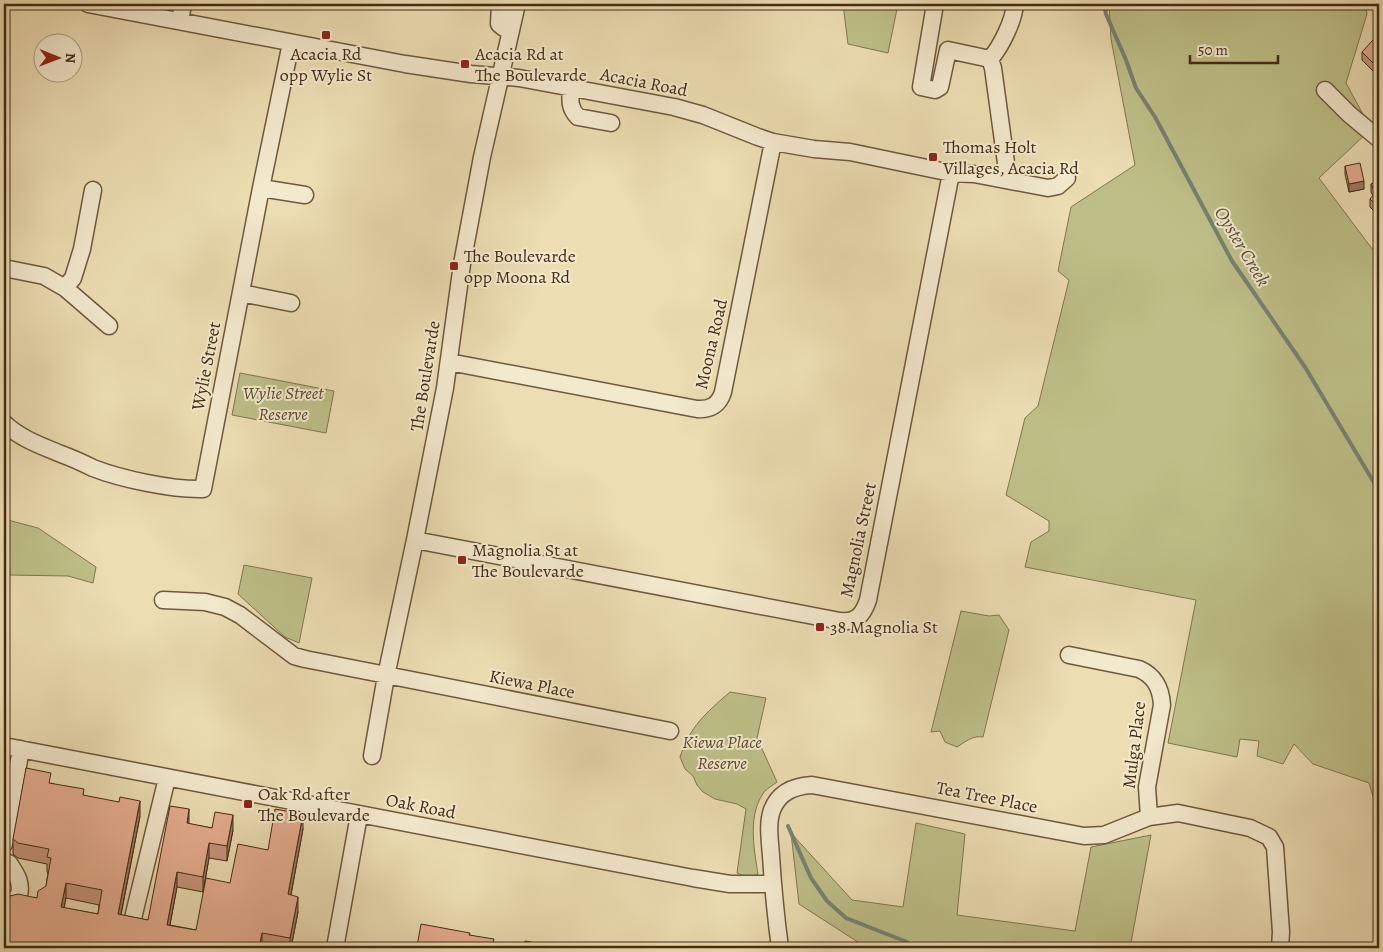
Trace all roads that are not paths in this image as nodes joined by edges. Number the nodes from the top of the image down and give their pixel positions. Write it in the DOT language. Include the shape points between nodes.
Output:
graph roads {
  1 [pos="88,4"];
  2 [pos="183,4"];
  3 [pos="500,4"];
  4 [pos="516,4"];
  5 [pos="935,4"];
  6 [pos="1015,4"];
  7 [pos="180,21"];
  8 [pos="511,30"];
  9 [pos="291,42"];
  10 [pos="929,47"];
  11 [pos="948,50"];
  12 [pos="990,59"];
  13 [pos="501,77"];
  14 [pos="571,88"];
  15 [pos="1325,90"];
  16 [pos="611,123"];
  17 [pos="1379,139"];
  18 [pos="773,142"];
  19 [pos="951,173"];
  20 [pos="1067,178"];
  21 [pos="1004,179"];
  22 [pos="261,188"];
  23 [pos="93,190"];
  24 [pos="305,195"];
  25 [pos="4,268"];
  26 [pos="65,288"];
  27 [pos="241,293"];
  28 [pos="291,303"];
  29 [pos="109,326"];
  30 [pos="449,362"];
  31 [pos="4,423"];
  32 [pos="415,540"];
  33 [pos="163,600"];
  34 [pos="1070,654"];
  35 [pos="386,676"];
  36 [pos="670,731"];
  37 [pos="4,746"];
  38 [pos="21,750"];
  39 [pos="372,756"];
  40 [pos="167,778"];
  41 [pos="359,815"];
  42 [pos="1149,817"];
  43 [pos="4,844"];
  44 [pos="4,862"];
  45 [pos="773,884"];
  46 [pos="4,899"];
  47 [pos="133,918"];
  48 [pos="335,948"];
  49 [pos="780,948"];
  50 [pos="1280,948"];
  1 -- 7 [label="street, Acacia Road"];
  2 -- 7 [label="street"];
  3 -- 8 [label="street" via="499,24"];
  4 -- 8 [label="street, The Boulevarde"];
  5 -- 10 [label="street"];
  6 -- 12 [label="street" via="1001,44"];
  7 -- 9 [label="street, Acacia Road"];
  8 -- 13 [label="street, The Boulevarde"];
  9 -- 13 [label="street, Acacia Road"];
  9 -- 22 [label="street, Wylie Street"];
  10 -- 11 [label="street"];
  10 -- 11 [label="street" via="921,87 935,90 940,87"];
  11 -- 12 [label="street"];
  12 -- 21 [label="street" via="1006,163"];
  13 -- 14 [label="street, Acacia Road"];
  13 -- 30 [label="street, The Boulevarde" via="470,219"];
  14 -- 16 [label="street" via="569,103 578,117"];
  14 -- 18 [label="street, Acacia Road" via="684,110"];
  15 -- 17 [label="street"];
  18 -- 19 [label="street, Acacia Road" via="850,152"];
  18 -- 30 [label="street, Moona Road" via="724,392 716,404 697,409"];
  19 -- 21 [label="street, Acacia Road"];
  19 -- 32 [label="street, Magnolia Street" via="868,600 856,619 840,621"];
  20 -- 21 [label="street, Acacia Road" via="1058,186 1048,188"];
  22 -- 24 [label="street"];
  22 -- 27 [label="street, Wylie Street"];
  23 -- 26 [label="street" via="82,249 73,278"];
  25 -- 26 [label="street" via="44,276"];
  26 -- 29 [label="street"];
  27 -- 28 [label="street"];
  27 -- 31 [label="street, Wylie Street" via="203,489 168,486 95,468 43,446"];
  30 -- 32 [label="street, The Boulevarde"];
  32 -- 35 [label="street, The Boulevarde"];
  33 -- 35 [label="street, Kiewa Place" via="225,606 294,656"];
  34 -- 42 [label="street, Mulga Place" via="1139,669 1156,683 1162,705 1147,787"];
  35 -- 36 [label="street, Kiewa Place"];
  35 -- 39 [label="street, The Boulevarde"];
  37 -- 38 [label="street, Oak Road"];
  38 -- 40 [label="street, Oak Road"];
  38 -- 43 [label="street"];
  40 -- 41 [label="street, Oak Road"];
  40 -- 47 [label="street"];
  41 -- 45 [label="street, Oak Road" via="730,884"];
  41 -- 48 [label="street"];
  42 -- 45 [label="street, Tea Tree Place" via="1104,835 1084,836 825,787 797,786 779,798 770,817"];
  42 -- 50 [label="street, Tea Tree Place" via="1185,814 1250,828 1275,839"];
  44 -- 46 [label="street" via="18,876 21,887 19,896 12,900"];
  45 -- 49 [label="street, Tea Tree Place"];
}
